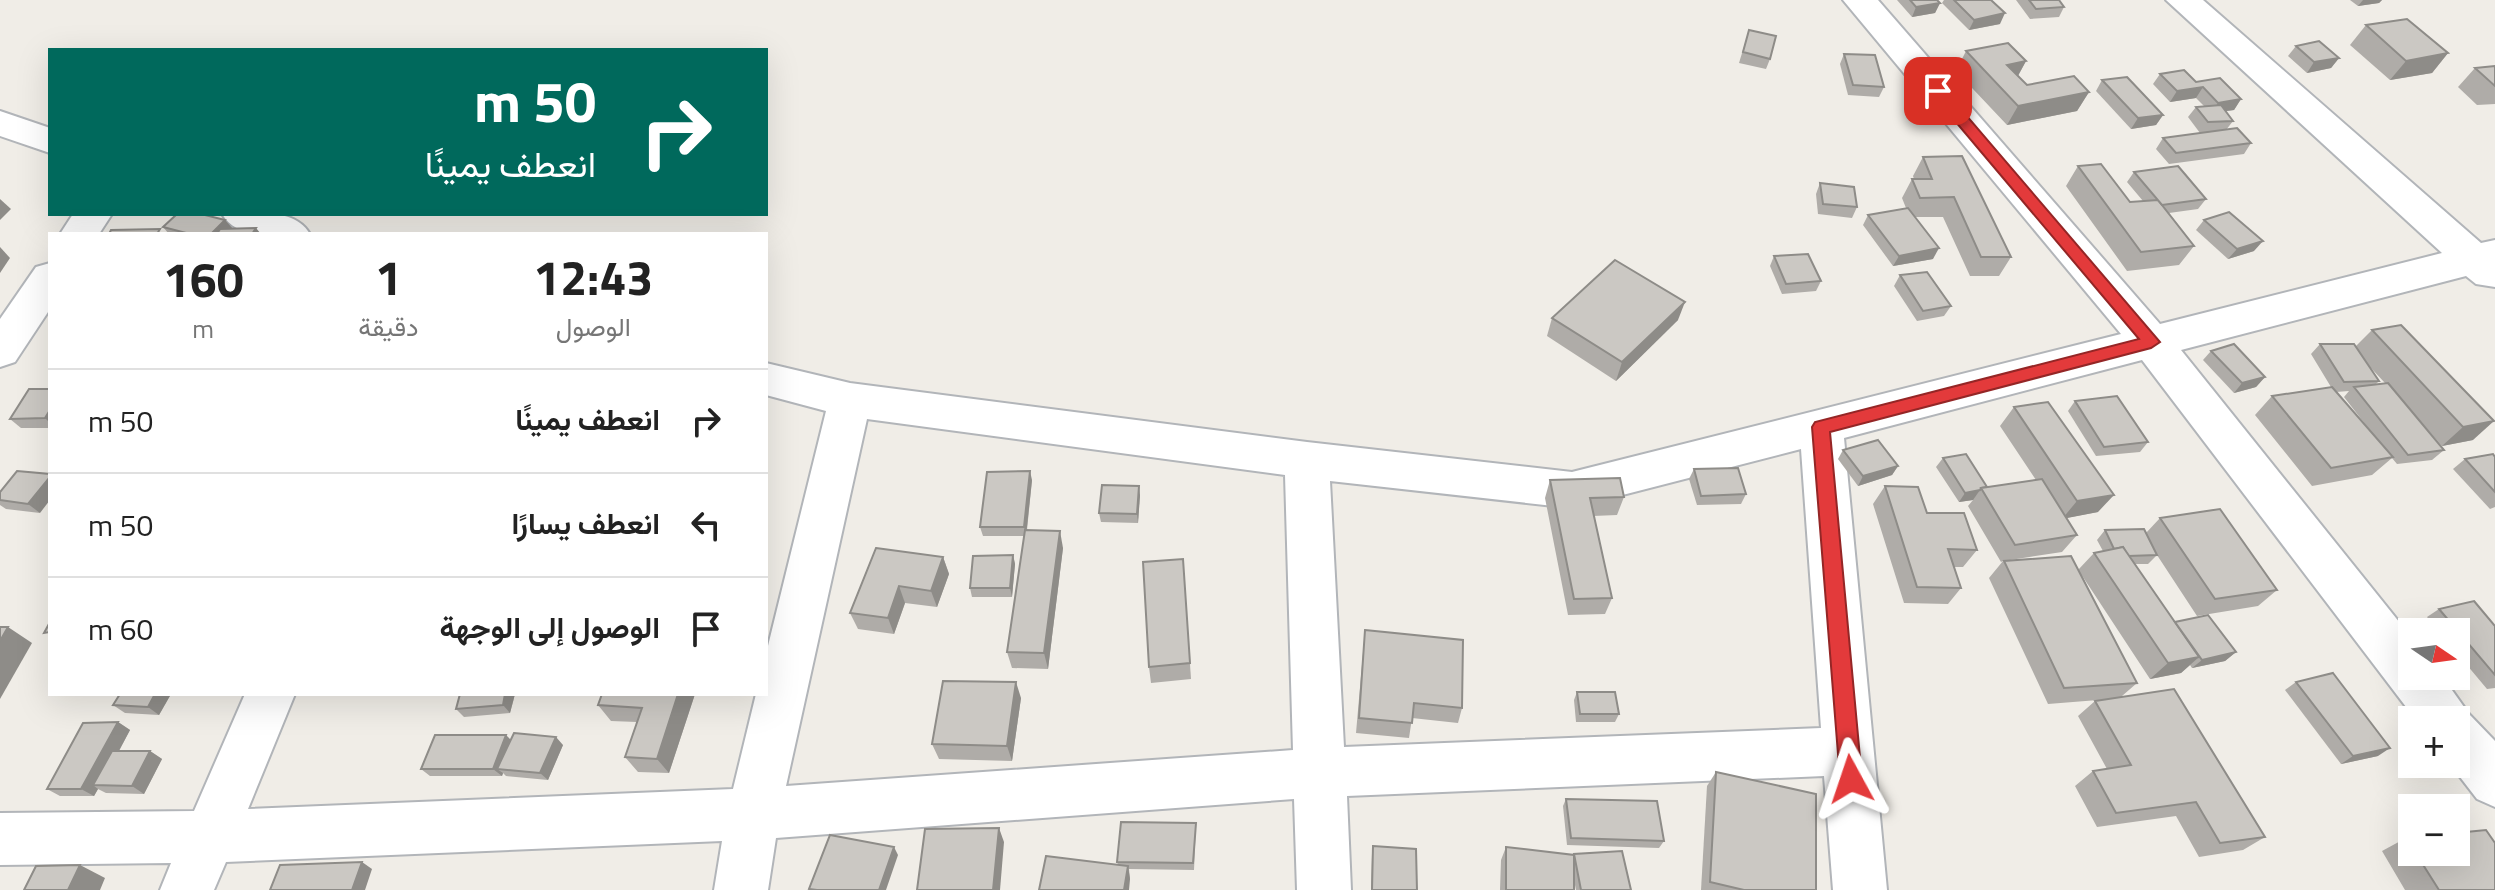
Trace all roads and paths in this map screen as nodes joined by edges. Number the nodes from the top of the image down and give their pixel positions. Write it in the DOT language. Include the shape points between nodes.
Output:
graph roads {
  1 [pos="1860,0"];
  2 [pos="2183,0"];
  3 [pos="0,123"];
  4 [pos="48,140"];
  5 [pos="246,216"];
  6 [pos="286,232"];
  7 [pos="2488,264"];
  8 [pos="48,280"];
  9 [pos="2151,342"];
  10 [pos="0,351"];
  11 [pos="768,380"];
  12 [pos="850,400"];
  13 [pos="1821,427"];
  14 [pos="1307,460"];
  15 [pos="2398,658"];
  16 [pos="2423,690"];
  17 [pos="269,696"];
  18 [pos="2436,706"];
  19 [pos="2470,750"];
  20 [pos="1849,751"];
  21 [pos="1319,773"];
  22 [pos="2495,782"];
  23 [pos="753,814"];
  24 [pos="209,837"];
  25 [pos="0,839"];
  26 [pos="187,890"];
  27 [pos="741,890"];
  28 [pos="1324,890"];
  29 [pos="1860,890"];
  1 -- 9 [label="street"];
  2 -- 7 [label="street"];
  3 -- 4 [label="street"];
  5 -- 6 [label="street"];
  7 -- 9 [label="street"];
  8 -- 10 [label="street"];
  9 -- 13 [label="street"];
  9 -- 15 [label="street"];
  11 -- 12 [label="street"];
  12 -- 14 [label="street"];
  12 -- 23 [label="street"];
  13 -- 14 [label="street" via="1572,490"];
  13 -- 20 [label="street"];
  14 -- 21 [label="street"];
  16 -- 18 [label="street"];
  17 -- 24 [label="street"];
  19 -- 22 [label="street"];
  20 -- 21 [label="street"];
  20 -- 29 [label="street"];
  21 -- 23 [label="street"];
  21 -- 28 [label="street"];
  23 -- 24 [label="street"];
  23 -- 27 [label="street"];
  24 -- 25 [label="street"];
  24 -- 26 [label="street"];
}
